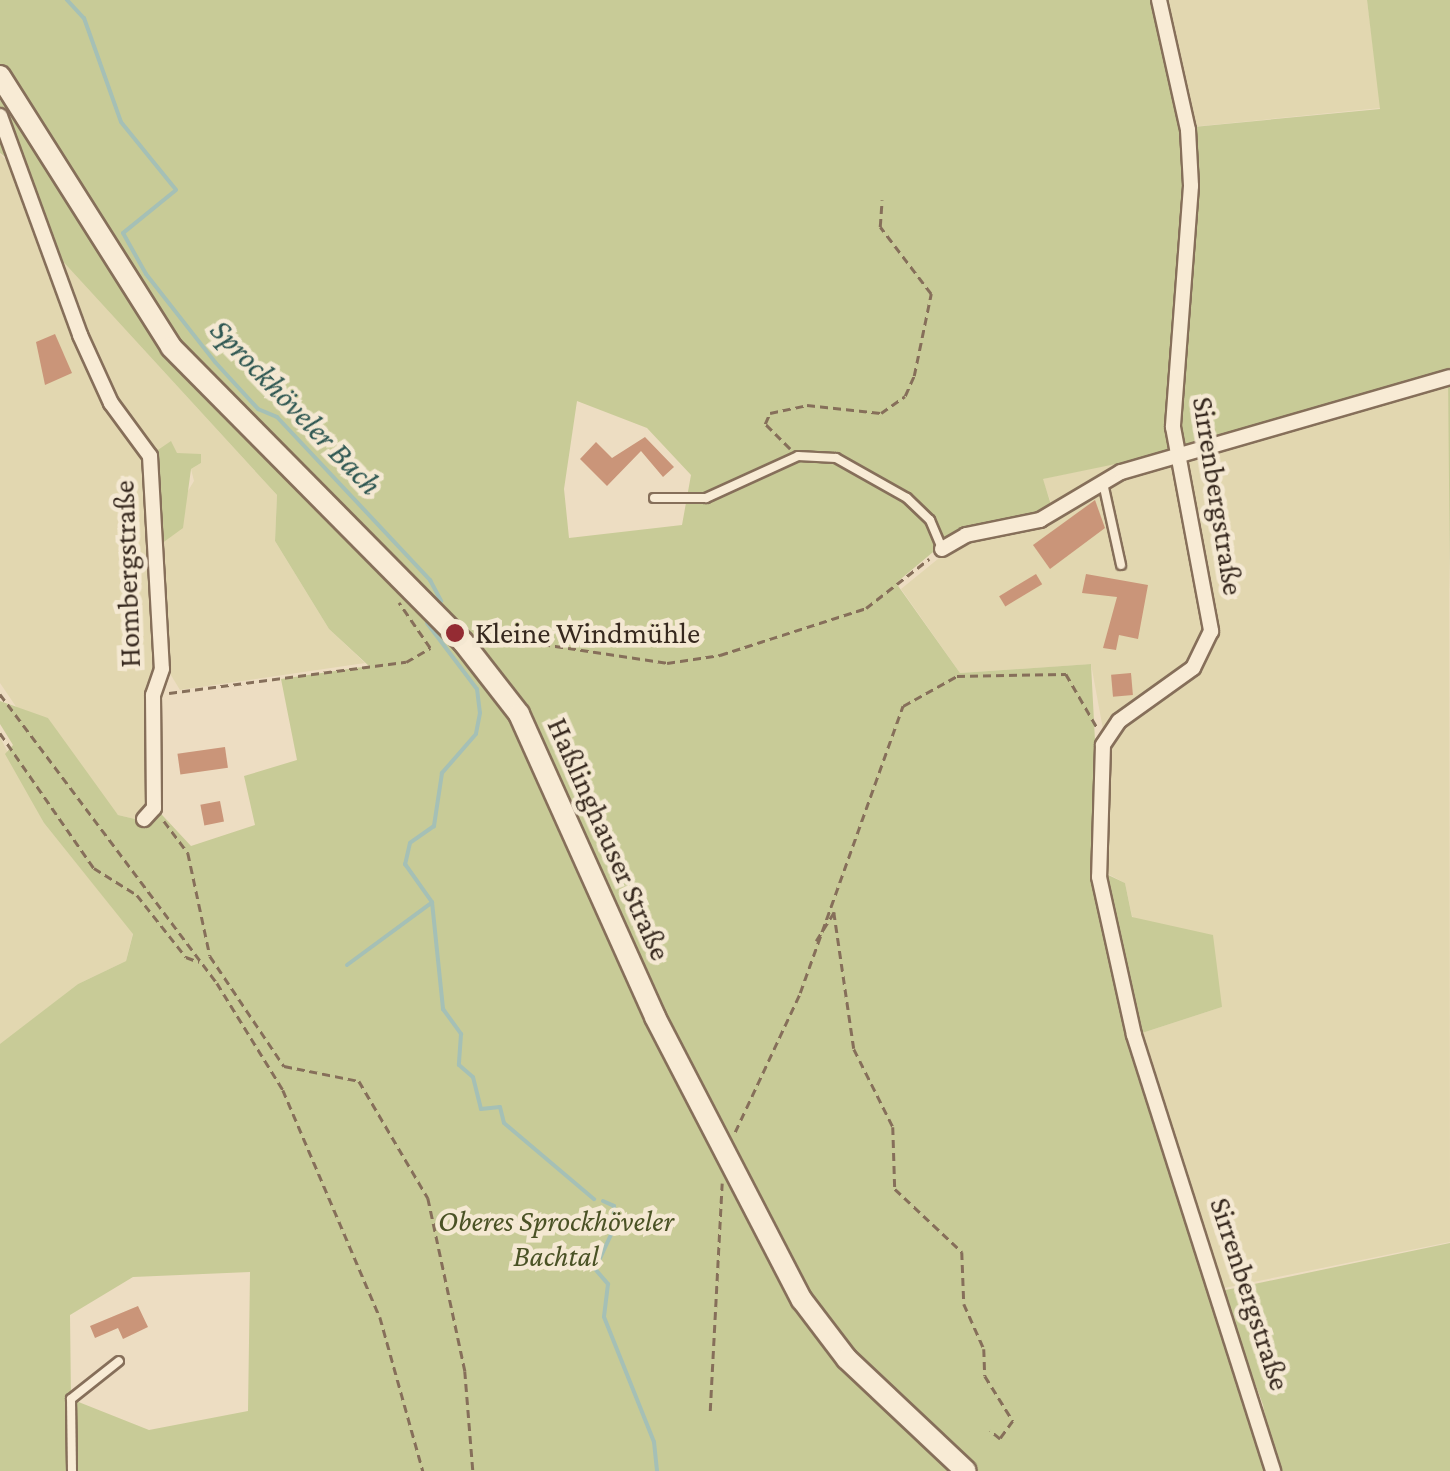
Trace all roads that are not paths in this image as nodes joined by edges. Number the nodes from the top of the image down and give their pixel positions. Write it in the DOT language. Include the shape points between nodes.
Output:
graph roads {
  1 [pos="1159,0"];
  2 [pos="0,76"];
  3 [pos="0,116"];
  4 [pos="1450,376"];
  5 [pos="1180,461"];
  6 [pos="1103,482"];
  7 [pos="654,498"];
  8 [pos="942,549"];
  9 [pos="1120,565"];
  10 [pos="149,814"];
  11 [pos="120,1361"];
  12 [pos="72,1471"];
  13 [pos="966,1471"];
  14 [pos="1273,1471"];
  1 -- 5 [label="street, Sirrenbergstraße" via="1188,130 1192,186 1172,392"];
  2 -- 13 [label="main road, Haßlinghauser Straße" via="171,346 463,642 549,769 726,1160 822,1331"];
  3 -- 10 [label="street, Hombergstraße" via="80,335 112,403 150,456 162,669 153,695"];
  4 -- 5 [label="street"];
  5 -- 6 [label="street"];
  5 -- 14 [label="street, Sirrenbergstraße" via="1211,631 1193,668 1118,721 1103,744 1100,876 1107,931"];
  6 -- 8 [label="street" via="1040,520 966,535"];
  6 -- 9 [label="lane"];
  7 -- 8 [label="lane" via="706,498 798,456 836,458 869,471 930,520"];
  11 -- 12 [label="lane" via="71,1398"];
}
